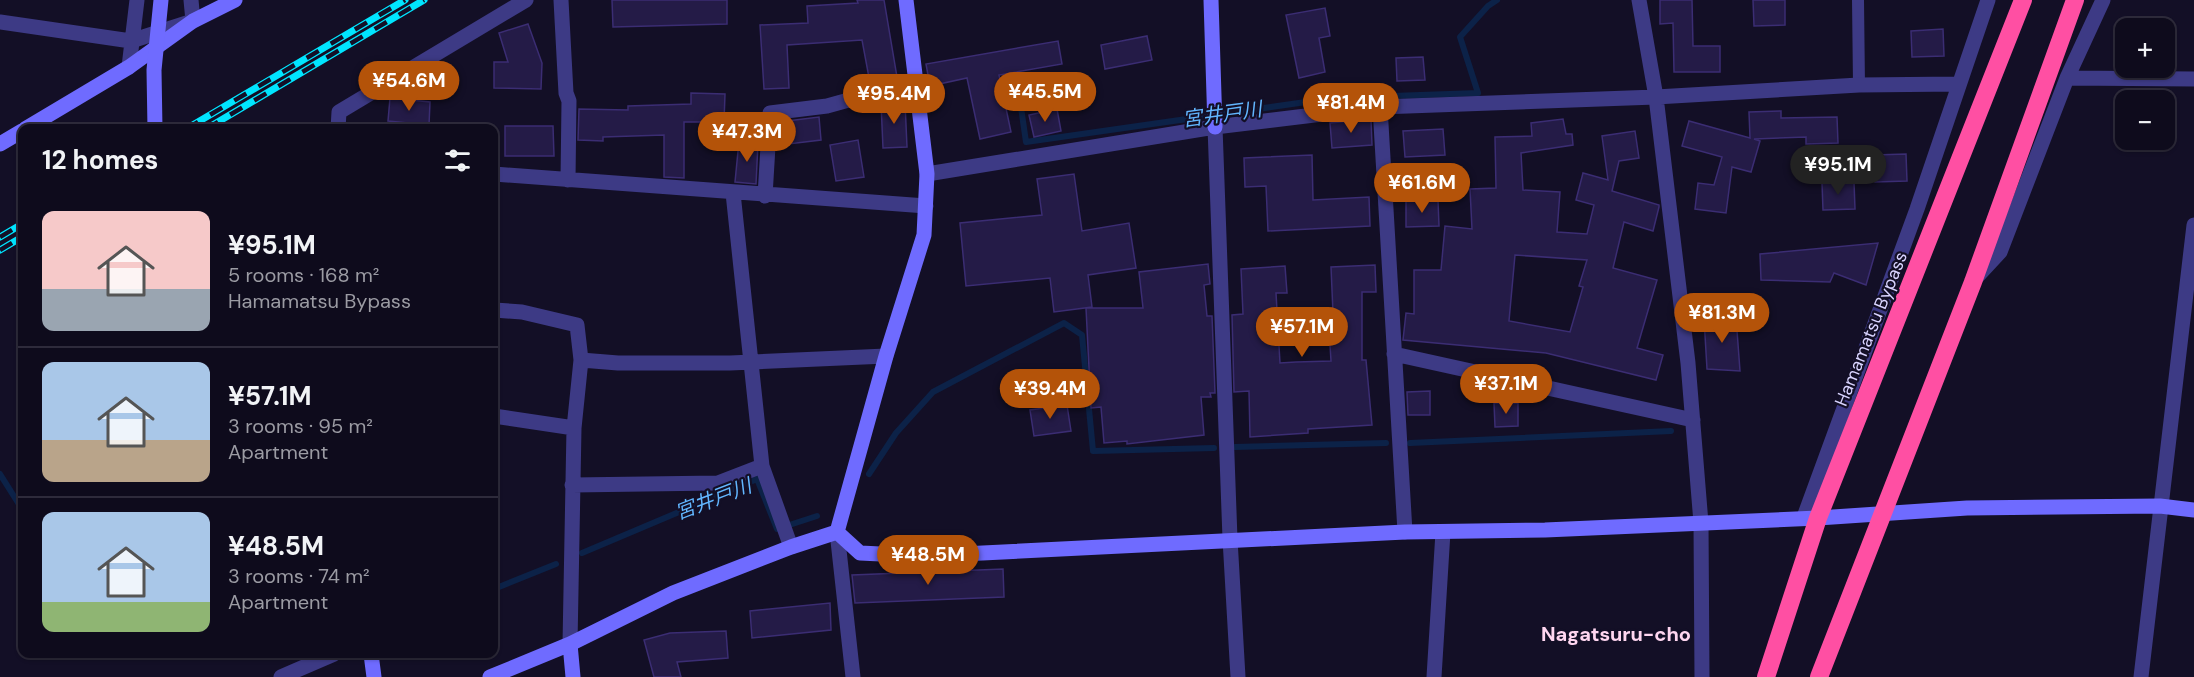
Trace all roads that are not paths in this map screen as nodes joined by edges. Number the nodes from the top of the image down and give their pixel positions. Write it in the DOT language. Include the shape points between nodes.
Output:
graph roads {
  1 [pos="137,0"];
  2 [pos="161,0"];
  3 [pos="190,0"];
  4 [pos="235,0"];
  5 [pos="526,0"];
  6 [pos="561,0"];
  7 [pos="906,0"];
  8 [pos="1211,0"];
  9 [pos="1639,0"];
  10 [pos="1858,0"];
  11 [pos="1988,0"];
  12 [pos="2023,0"];
  13 [pos="2075,0"];
  14 [pos="2103,0"];
  15 [pos="193,21"];
  16 [pos="0,22"];
  17 [pos="130,41"];
  18 [pos="129,67"];
  19 [pos="2067,78"];
  20 [pos="2194,80"];
  21 [pos="1958,84"];
  22 [pos="1859,85"];
  23 [pos="917,92"];
  24 [pos="1656,97"];
  25 [pos="1380,107"];
  26 [pos="1214,120"];
  27 [pos="34,124"];
  28 [pos="155,124"];
  29 [pos="338,124"];
  30 [pos="18,134"];
  31 [pos="0,144"];
  32 [pos="498,174"];
  33 [pos="927,174"];
  34 [pos="568,180"];
  35 [pos="733,193"];
  36 [pos="765,196"];
  37 [pos="926,206"];
  38 [pos="2194,225"];
  39 [pos="1973,282"];
  40 [pos="498,310"];
  41 [pos="1394,354"];
  42 [pos="886,356"];
  43 [pos="581,360"];
  44 [pos="752,362"];
  45 [pos="498,417"];
  46 [pos="1693,420"];
  47 [pos="574,428"];
  48 [pos="762,466"];
  49 [pos="572,485"];
  50 [pos="2160,506"];
  51 [pos="2194,510"];
  52 [pos="1884,512"];
  53 [pos="1811,518"];
  54 [pos="1701,523"];
  55 [pos="837,532"];
  56 [pos="1405,532"];
  57 [pos="1443,532"];
  58 [pos="786,534"];
  59 [pos="1230,539"];
  60 [pos="570,644"];
  61 [pos="325,658"];
  62 [pos="372,658"];
  63 [pos="281,677"];
  64 [pos="374,677"];
  65 [pos="490,677"];
  66 [pos="573,677"];
  67 [pos="853,677"];
  68 [pos="1238,677"];
  69 [pos="1434,677"];
  70 [pos="1702,677"];
  71 [pos="1766,677"];
  72 [pos="1819,677"];
  73 [pos="2141,677"];
  1 -- 17 [label="street"];
  2 -- 28 [label="street, bridge" via="154,70"];
  3 -- 15 [label="street"];
  4 -- 15 [label="street"];
  5 -- 29 [label="street" via="339,112"];
  6 -- 34 [label="street" via="566,93 570,101"];
  7 -- 23 [label="street"];
  8 -- 26 [label="street"];
  9 -- 24 [label="street"];
  10 -- 22 [label="lane"];
  11 -- 21 [label="street"];
  12 -- 53 [label="highway, Hamamatsu Bypass"];
  13 -- 39 [label="highway"];
  14 -- 19 [label="street"];
  15 -- 17 [label="street"];
  15 -- 18 [label="street"];
  16 -- 17 [label="street"];
  17 -- 18 [label="street"];
  18 -- 27 [label="street"];
  19 -- 20 [label="street"];
  19 -- 39 [label="street" via="2000,252"];
  21 -- 22 [label="street"];
  21 -- 53 [label="street"];
  22 -- 24 [label="street"];
  23 -- 33 [label="street"];
  23 -- 36 [label="street" via="874,93 827,106 770,113"];
  24 -- 25 [label="street"];
  24 -- 46 [label="street"];
  25 -- 26 [label="street"];
  25 -- 41 [label="street"];
  26 -- 33 [label="street"];
  26 -- 59 [label="street"];
  30 -- 31 [label="street"];
  32 -- 34 [label="street"];
  33 -- 37 [label="street"];
  34 -- 35 [label="street"];
  35 -- 36 [label="street"];
  35 -- 44 [label="street"];
  36 -- 37 [label="street"];
  37 -- 42 [label="street" via="924,235"];
  38 -- 50 [label="street"];
  39 -- 52 [label="highway"];
  40 -- 43 [label="street" via="577,325"];
  41 -- 46 [label="street"];
  41 -- 56 [label="street"];
  42 -- 44 [label="street"];
  42 -- 55 [label="street"];
  43 -- 44 [label="street"];
  43 -- 47 [label="street"];
  44 -- 48 [label="street"];
  45 -- 47 [label="street"];
  46 -- 54 [label="street"];
  47 -- 49 [label="street"];
  48 -- 49 [label="street" via="718,483"];
  48 -- 58 [label="street"];
  49 -- 60 [label="street"];
  50 -- 51 [label="street"];
  50 -- 52 [label="street"];
  50 -- 73 [label="street"];
  52 -- 53 [label="street"];
  52 -- 72 [label="highway"];
  53 -- 54 [label="street"];
  53 -- 71 [label="highway, Hamamatsu Bypass"];
  54 -- 57 [label="street"];
  54 -- 70 [label="street"];
  55 -- 58 [label="street"];
  55 -- 59 [label="street" via="860,553 922,556"];
  55 -- 67 [label="street"];
  56 -- 57 [label="street"];
  56 -- 59 [label="street"];
  57 -- 69 [label="street"];
  58 -- 60 [label="street"];
  59 -- 68 [label="street"];
  60 -- 65 [label="street"];
  60 -- 66 [label="street"];
  61 -- 63 [label="street"];
  62 -- 64 [label="street"];
}
